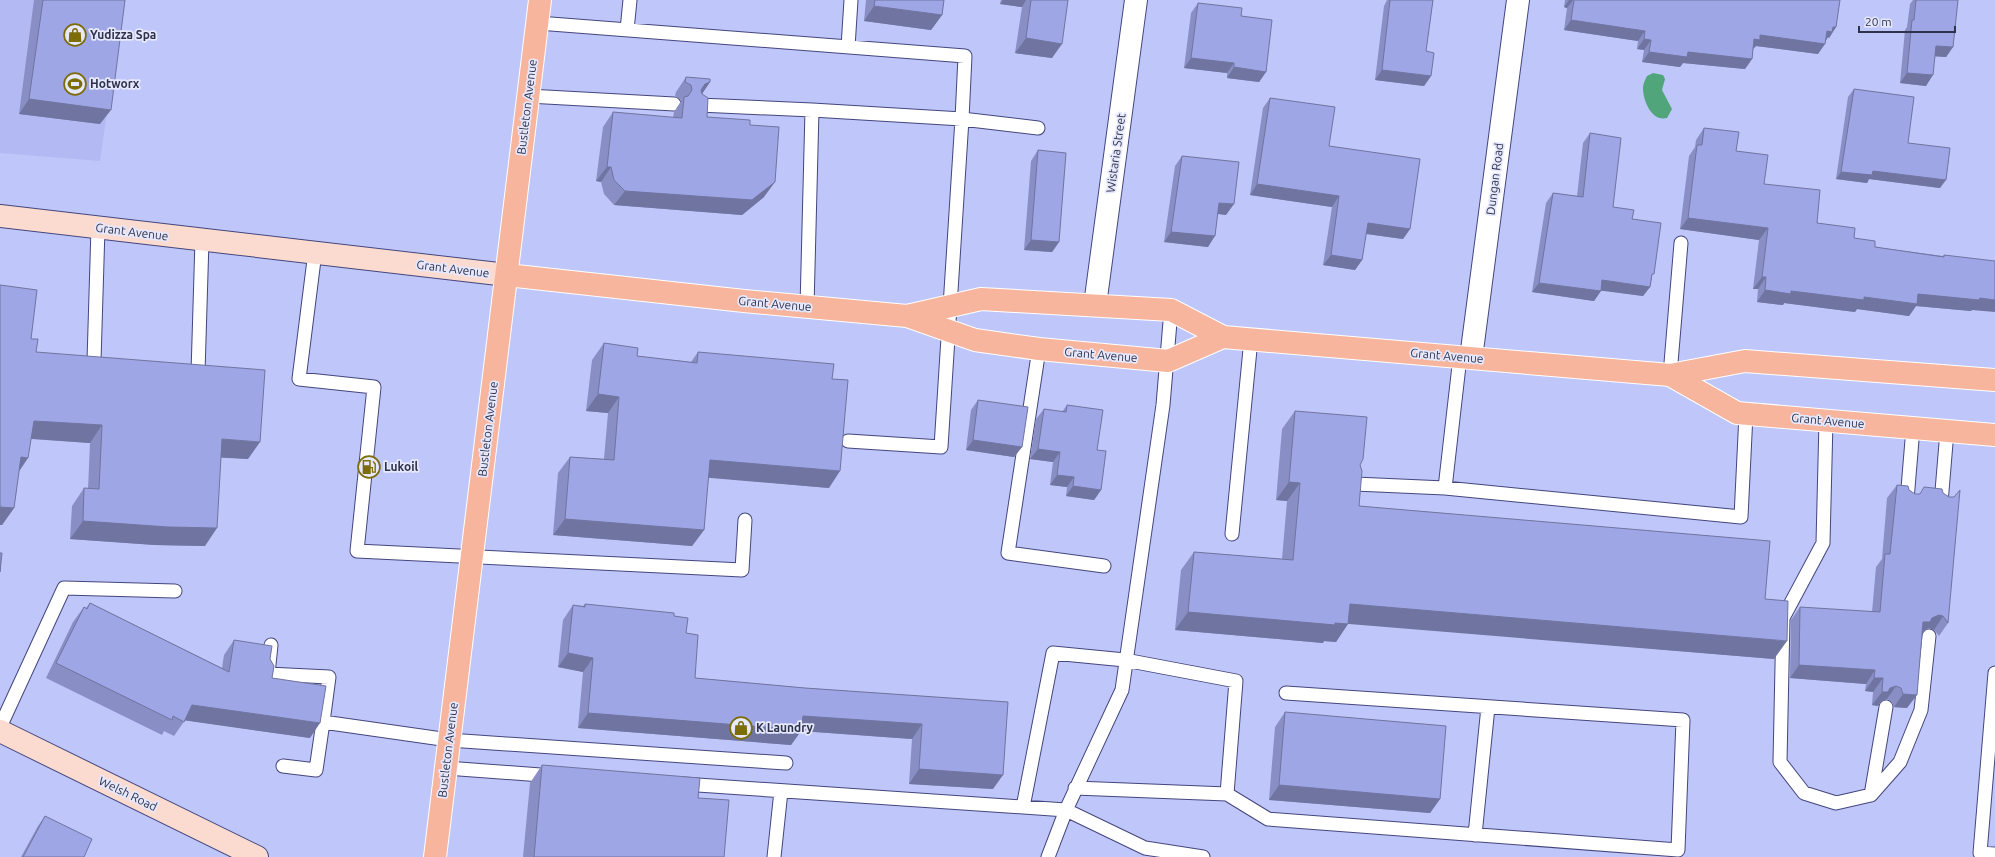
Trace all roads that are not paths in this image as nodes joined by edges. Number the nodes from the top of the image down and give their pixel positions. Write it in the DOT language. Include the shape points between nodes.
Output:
graph roads {
  1 [pos="540,0"];
  2 [pos="630,0"];
  3 [pos="851,0"];
  4 [pos="1136,0"];
  5 [pos="1518,0"];
  6 [pos="538,23"];
  7 [pos="627,30"];
  8 [pos="848,47"];
  9 [pos="528,96"];
  10 [pos="674,104"];
  11 [pos="699,105"];
  12 [pos="812,110"];
  13 [pos="962,119"];
  14 [pos="1038,128"];
  15 [pos="0,216"];
  16 [pos="98,228"];
  17 [pos="202,240"];
  18 [pos="1681,243"];
  19 [pos="315,252"];
  20 [pos="507,275"];
  21 [pos="950,306"];
  22 [pos="1096,306"];
  23 [pos="807,307"];
  24 [pos="1171,310"];
  25 [pos="908,316"];
  26 [pos="949,331"];
  27 [pos="1223,337"];
  28 [pos="1252,339"];
  29 [pos="1039,349"];
  30 [pos="1466,358"];
  31 [pos="94,361"];
  32 [pos="1168,361"];
  33 [pos="198,373"];
  34 [pos="1670,375"];
  35 [pos="1995,380"];
  36 [pos="1746,414"];
  37 [pos="1826,420"];
  38 [pos="1913,428"];
  39 [pos="1947,431"];
  40 [pos="1995,435"];
  41 [pos="848,441"];
  42 [pos="1355,484"];
  43 [pos="1446,488"];
  44 [pos="1907,500"];
  45 [pos="1941,503"];
  46 [pos="744,520"];
  47 [pos="1232,534"];
  48 [pos="472,557"];
  49 [pos="1104,566"];
  50 [pos="175,591"];
  51 [pos="1929,636"];
  52 [pos="271,645"];
  53 [pos="1125,660"];
  54 [pos="1995,672"];
  55 [pos="1994,690"];
  56 [pos="1286,693"];
  57 [pos="1488,707"];
  58 [pos="1886,707"];
  59 [pos="323,722"];
  60 [pos="0,727"];
  61 [pos="0,731"];
  62 [pos="449,740"];
  63 [pos="786,763"];
  64 [pos="283,766"];
  65 [pos="446,768"];
  66 [pos="570,777"];
  67 [pos="1990,781"];
  68 [pos="672,784"];
  69 [pos="1075,788"];
  70 [pos="781,791"];
  71 [pos="1227,794"];
  72 [pos="1871,795"];
  73 [pos="1023,807"];
  74 [pos="1066,810"];
  75 [pos="1475,835"];
  76 [pos="1995,854"];
  77 [pos="257,857"];
  78 [pos="435,857"];
  79 [pos="774,857"];
  80 [pos="1048,857"];
  81 [pos="1203,857"];
  1 -- 6 [label="main road, Bustleton Avenue"];
  2 -- 7 [label="lane"];
  3 -- 8 [label="lane"];
  4 -- 22 [label="street, Wistaria Street"];
  5 -- 30 [label="street, Dungan Road"];
  6 -- 7 [label="lane"];
  6 -- 9 [label="main road, Bustleton Avenue"];
  7 -- 8 [label="lane"];
  8 -- 13 [label="lane" via="965,56"];
  9 -- 10 [label="lane"];
  9 -- 20 [label="main road, Bustleton Avenue"];
  11 -- 12 [label="lane"];
  12 -- 13 [label="lane"];
  12 -- 23 [label="lane"];
  13 -- 14 [label="lane"];
  13 -- 21 [label="lane"];
  15 -- 16 [label="main road, Grant Avenue"];
  16 -- 17 [label="main road, Grant Avenue"];
  16 -- 31 [label="lane"];
  17 -- 19 [label="main road, Grant Avenue"];
  17 -- 33 [label="lane"];
  18 -- 34 [label="lane"];
  19 -- 20 [label="main road, Grant Avenue"];
  19 -- 48 [label="lane" via="298,379 374,387 357,551"];
  20 -- 23 [label="main road, Grant Avenue"];
  20 -- 48 [label="main road, Bustleton Avenue"];
  21 -- 22 [label="main road, Grant Avenue" via="981,299"];
  21 -- 25 [label="main road, Grant Avenue"];
  21 -- 26 [label="lane"];
  22 -- 24 [label="main road, Grant Avenue"];
  23 -- 25 [label="main road, Grant Avenue"];
  24 -- 27 [label="main road, Grant Avenue"];
  24 -- 32 [label="lane"];
  25 -- 26 [label="main road, Grant Avenue"];
  26 -- 29 [label="main road, Grant Avenue" via="975,340"];
  26 -- 41 [label="lane" via="941,447"];
  27 -- 28 [label="main road, Grant Avenue"];
  27 -- 32 [label="main road, Grant Avenue"];
  28 -- 30 [label="main road, Grant Avenue"];
  28 -- 47 [label="lane"];
  29 -- 32 [label="main road, Grant Avenue"];
  29 -- 49 [label="lane" via="1008,553"];
  30 -- 34 [label="main road, Grant Avenue"];
  30 -- 43 [label="lane"];
  32 -- 53 [label="lane"];
  34 -- 35 [label="main road, Grant Avenue" via="1745,362"];
  34 -- 36 [label="main road, Grant Avenue" via="1737,413"];
  36 -- 37 [label="main road, Grant Avenue"];
  36 -- 43 [label="lane" via="1741,517"];
  37 -- 38 [label="main road, Grant Avenue"];
  37 -- 72 [label="lane" via="1823,543 1783,618 1780,762 1804,793 1836,803"];
  38 -- 39 [label="main road, Grant Avenue"];
  38 -- 44 [label="lane"];
  39 -- 40 [label="main road, Grant Avenue"];
  39 -- 45 [label="lane"];
  42 -- 43 [label="lane"];
  46 -- 48 [label="lane" via="742,570"];
  48 -- 62 [label="main road, Bustleton Avenue"];
  50 -- 60 [label="lane" via="64,588"];
  51 -- 72 [label="lane" via="1921,710 1900,762"];
  52 -- 59 [label="lane" via="268,674 329,677"];
  53 -- 69 [label="lane" via="1122,690"];
  53 -- 71 [label="lane" via="1236,681"];
  53 -- 73 [label="lane" via="1053,653"];
  54 -- 55 [label="lane"];
  55 -- 67 [label="lane"];
  56 -- 57 [label="lane"];
  57 -- 75 [label="lane"];
  57 -- 75 [label="lane" via="1683,720 1678,850"];
  58 -- 72 [label="lane"];
  59 -- 62 [label="lane"];
  59 -- 64 [label="lane" via="316,770"];
  61 -- 77 [label="main road, Welsh Road"];
  62 -- 63 [label="lane"];
  62 -- 65 [label="main road, Bustleton Avenue"];
  65 -- 66 [label="lane"];
  65 -- 78 [label="main road, Bustleton Avenue"];
  67 -- 76 [label="lane" via="1980,852"];
  68 -- 70 [label="lane"];
  69 -- 71 [label="lane"];
  69 -- 74 [label="lane"];
  70 -- 73 [label="lane"];
  70 -- 79 [label="lane"];
  71 -- 75 [label="lane" via="1268,819"];
  73 -- 74 [label="lane"];
  74 -- 80 [label="lane"];
  74 -- 81 [label="lane" via="1145,848"];
}
